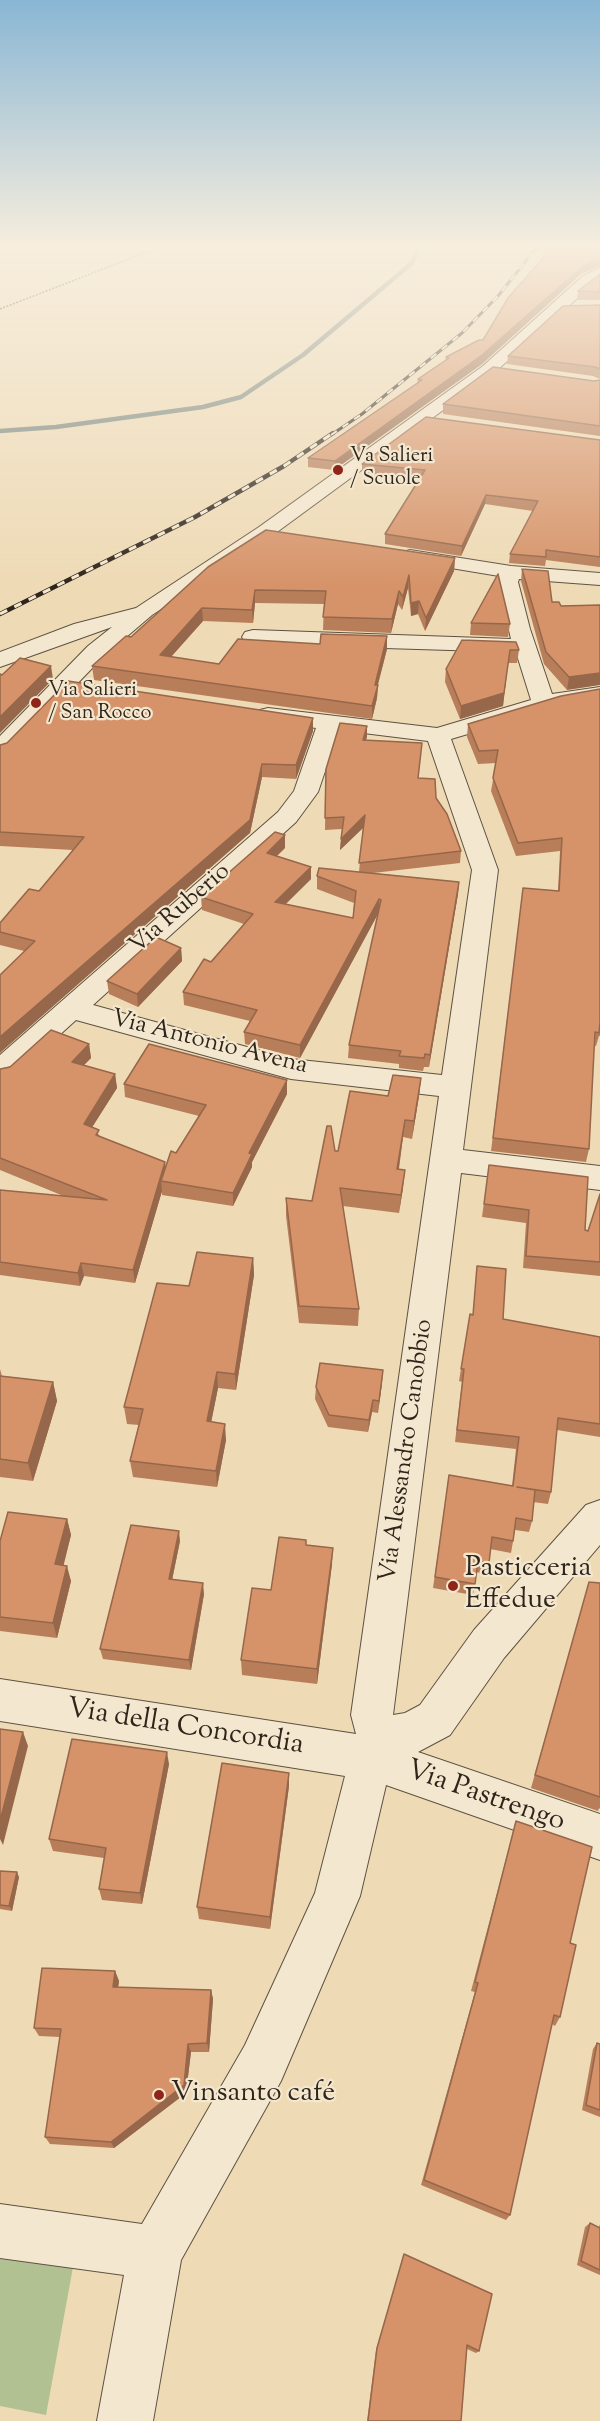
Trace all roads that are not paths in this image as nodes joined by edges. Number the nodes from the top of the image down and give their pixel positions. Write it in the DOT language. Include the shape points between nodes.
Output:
graph roads {
  1 [pos="499,360"];
  2 [pos="489,369"];
  3 [pos="512,372"];
  4 [pos="421,418"];
  5 [pos="446,422"];
  6 [pos="262,533"];
  7 [pos="286,537"];
  8 [pos="393,554"];
  9 [pos="511,572"];
  10 [pos="600,579"];
  11 [pos="145,611"];
  12 [pos="253,637"];
  13 [pos="51,640"];
  14 [pos="0,641"];
  15 [pos="525,646"];
  16 [pos="0,660"];
  17 [pos="600,694"];
  18 [pos="544,703"];
  19 [pos="248,712"];
  20 [pos="329,724"];
  21 [pos="438,735"];
  22 [pos="0,750"];
  23 [pos="70,1008"];
  24 [pos="0,1072"];
  25 [pos="456,1087"];
  26 [pos="447,1160"];
  27 [pos="600,1178"];
  28 [pos="600,1517"];
  29 [pos="0,1700"];
  30 [pos="375,1750"];
  31 [pos="600,1837"];
  32 [pos="0,2231"];
  33 [pos="154,2253"];
  34 [pos="125,2421"];
  1 -- 2 [label="street"];
  2 -- 3 [label="street"];
  2 -- 4 [label="street"];
  4 -- 5 [label="street"];
  4 -- 6 [label="street"];
  6 -- 7 [label="street"];
  6 -- 11 [label="street"];
  8 -- 9 [label="street"];
  9 -- 10 [label="street"];
  9 -- 15 [label="street" via="508,582"];
  11 -- 13 [label="street"];
  11 -- 22 [label="street" via="96,651 76,686"];
  12 -- 15 [label="street"];
  13 -- 14 [label="street" via="18,636"];
  13 -- 16 [label="street"];
  15 -- 18 [label="street"];
  17 -- 18 [label="street"];
  18 -- 21 [label="street"];
  19 -- 20 [label="street"];
  20 -- 21 [label="street"];
  20 -- 23 [label="street, Via Ruberio" via="306,792 287,817"];
  21 -- 25 [label="street, Via Alessandro Canobbio" via="485,870"];
  23 -- 24 [label="street, Via Ruberio"];
  23 -- 25 [label="street, Via Antonio Avena" via="291,1069"];
  25 -- 26 [label="street, Via Alessandro Canobbio"];
  26 -- 27 [label="street"];
  26 -- 30 [label="street, Via Alessandro Canobbio" via="372,1715"];
  28 -- 30 [label="street" via="489,1644 435,1720"];
  29 -- 30 [label="street, Via della Concordia"];
  30 -- 31 [label="street, Via Pastrengo"];
  30 -- 33 [label="street" via="337,1896 263,2063"];
  32 -- 33 [label="street"];
  33 -- 34 [label="street"];
}
